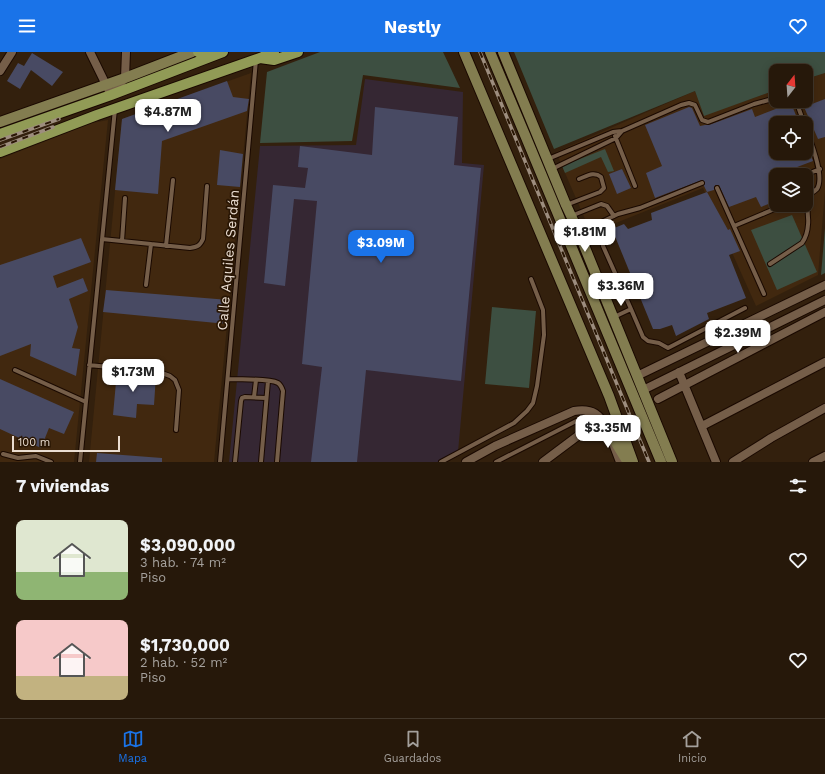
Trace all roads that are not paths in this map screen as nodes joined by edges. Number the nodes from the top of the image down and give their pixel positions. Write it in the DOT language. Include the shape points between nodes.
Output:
graph roads {
  1 [pos="12,52"];
  2 [pos="90,52"];
  3 [pos="126,52"];
  4 [pos="192,52"];
  5 [pos="198,52"];
  6 [pos="274,52"];
  7 [pos="298,52"];
  8 [pos="464,52"];
  9 [pos="490,52"];
  10 [pos="503,52"];
  11 [pos="221,53"];
  12 [pos="258,59"];
  13 [pos="2,67"];
  14 [pos="124,78"];
  15 [pos="106,85"];
  16 [pos="111,95"];
  17 [pos="769,100"];
  18 [pos="115,109"];
  19 [pos="0,122"];
  20 [pos="622,131"];
  21 [pos="613,132"];
  22 [pos="0,134"];
  23 [pos="525,135"];
  24 [pos="616,138"];
  25 [pos="813,148"];
  26 [pos="0,152"];
  27 [pos="550,164"];
  28 [pos="820,169"];
  29 [pos="813,172"];
  30 [pos="579,179"];
  31 [pos="173,180"];
  32 [pos="702,184"];
  33 [pos="207,186"];
  34 [pos="635,186"];
  35 [pos="717,188"];
  36 [pos="560,190"];
  37 [pos="813,192"];
  38 [pos="125,198"];
  39 [pos="566,205"];
  40 [pos="769,211"];
  41 [pos="807,212"];
  42 [pos="571,216"];
  43 [pos="614,216"];
  44 [pos="734,226"];
  45 [pos="579,233"];
  46 [pos="606,233"];
  47 [pos="102,239"];
  48 [pos="122,241"];
  49 [pos="151,244"];
  50 [pos="166,246"];
  51 [pos="770,264"];
  52 [pos="531,279"];
  53 [pos="146,285"];
  54 [pos="825,285"];
  55 [pos="764,294"];
  56 [pos="825,300"];
  57 [pos="596,307"];
  58 [pos="745,308"];
  59 [pos="631,309"];
  60 [pos="825,312"];
  61 [pos="613,318"];
  62 [pos="825,362"];
  63 [pos="89,366"];
  64 [pos="15,370"];
  65 [pos="679,372"];
  66 [pos="637,376"];
  67 [pos="228,379"];
  68 [pos="256,380"];
  69 [pos="268,381"];
  70 [pos="684,385"];
  71 [pos="644,395"];
  72 [pos="254,397"];
  73 [pos="266,398"];
  74 [pos="658,399"];
  75 [pos="86,402"];
  76 [pos="825,408"];
  77 [pos="594,412"];
  78 [pos="606,424"];
  79 [pos="620,426"];
  80 [pos="702,426"];
  81 [pos="176,430"];
  82 [pos="652,442"];
  83 [pos="3,454"];
  84 [pos="825,456"];
  85 [pos="51,462"];
  86 [pos="80,462"];
  87 [pos="220,462"];
  88 [pos="235,462"];
  89 [pos="261,462"];
  90 [pos="277,462"];
  91 [pos="441,462"];
  92 [pos="466,462"];
  93 [pos="496,462"];
  94 [pos="543,462"];
  95 [pos="620,462"];
  96 [pos="628,462"];
  97 [pos="633,462"];
  98 [pos="661,462"];
  99 [pos="672,462"];
  100 [pos="716,462"];
  101 [pos="733,462"];
  102 [pos="813,462"];
  1 -- 13 [label="street"];
  2 -- 15 [label="street"];
  3 -- 14 [label="street"];
  4 -- 14 [label="main road"];
  5 -- 11 [label="main road"];
  6 -- 12 [label="main road"];
  7 -- 12 [label="main road" via="274,60"];
  8 -- 79 [label="main road"];
  9 -- 23 [label="main road"];
  10 -- 27 [label="main road"];
  11 -- 16 [label="main road"];
  12 -- 18 [label="main road"];
  12 -- 67 [label="lane, Calle Aquiles Serdán"];
  14 -- 15 [label="main road"];
  14 -- 16 [label="street"];
  15 -- 16 [label="street"];
  15 -- 19 [label="main road"];
  16 -- 22 [label="main road"];
  17 -- 20 [label="lane" via="708,122 702,120 695,105 686,104"];
  18 -- 26 [label="main road"];
  18 -- 47 [label="lane"];
  20 -- 21 [label="lane"];
  20 -- 24 [label="lane"];
  21 -- 24 [label="lane"];
  21 -- 27 [label="lane"];
  23 -- 36 [label="main road"];
  23 -- 57 [label="main road"];
  24 -- 27 [label="lane"];
  24 -- 34 [label="lane"];
  25 -- 28 [label="lane"];
  27 -- 36 [label="main road"];
  28 -- 29 [label="lane"];
  28 -- 37 [label="lane" via="818,188"];
  30 -- 39 [label="lane" via="596,174 601,177 604,188 600,192"];
  31 -- 50 [label="lane"];
  32 -- 43 [label="lane"];
  33 -- 50 [label="lane" via="201,244 190,248"];
  35 -- 44 [label="lane"];
  36 -- 39 [label="main road"];
  38 -- 48 [label="lane"];
  39 -- 42 [label="main road"];
  40 -- 44 [label="lane"];
  41 -- 51 [label="lane" via="805,239"];
  42 -- 43 [label="lane" via="604,204"];
  42 -- 45 [label="main road"];
  43 -- 45 [label="lane"];
  44 -- 55 [label="lane"];
  45 -- 57 [label="main road" via="578,241 594,292"];
  45 -- 61 [label="main road"];
  46 -- 59 [label="lane" via="602,237 603,246"];
  47 -- 48 [label="lane"];
  47 -- 63 [label="lane"];
  48 -- 49 [label="lane"];
  49 -- 50 [label="lane"];
  49 -- 53 [label="lane"];
  52 -- 91 [label="lane" via="543,310 544,335 538,386 532,403 528,411 514,423"];
  54 -- 66 [label="street"];
  56 -- 65 [label="street"];
  57 -- 82 [label="main road"];
  58 -- 59 [label="lane" via="668,348 643,337"];
  59 -- 61 [label="lane"];
  60 -- 70 [label="street"];
  61 -- 66 [label="main road"];
  62 -- 80 [label="street"];
  63 -- 75 [label="lane"];
  63 -- 81 [label="lane" via="159,372 170,376 175,380 179,390"];
  64 -- 75 [label="lane"];
  65 -- 70 [label="street"];
  65 -- 71 [label="street"];
  66 -- 71 [label="main road"];
  67 -- 68 [label="lane"];
  67 -- 87 [label="lane, Calle Aquiles Serdán"];
  68 -- 69 [label="lane"];
  68 -- 72 [label="lane"];
  69 -- 73 [label="lane"];
  69 -- 90 [label="lane" via="280,385 283,392"];
  70 -- 74 [label="street"];
  70 -- 80 [label="street"];
  71 -- 82 [label="main road"];
  71 -- 99 [label="main road"];
  72 -- 73 [label="lane"];
  72 -- 88 [label="lane" via="245,397 241,401"];
  73 -- 89 [label="lane"];
  75 -- 86 [label="lane"];
  76 -- 101 [label="street"];
  77 -- 78 [label="street"];
  77 -- 92 [label="street" via="583,409 564,414"];
  77 -- 93 [label="lane"];
  78 -- 79 [label="street"];
  78 -- 94 [label="street" via="587,430"];
  78 -- 95 [label="street"];
  78 -- 96 [label="main road"];
  79 -- 97 [label="main road"];
  80 -- 100 [label="street"];
  82 -- 98 [label="main road"];
  83 -- 85 [label="lane" via="18,458 36,456"];
  84 -- 102 [label="street"];
}
